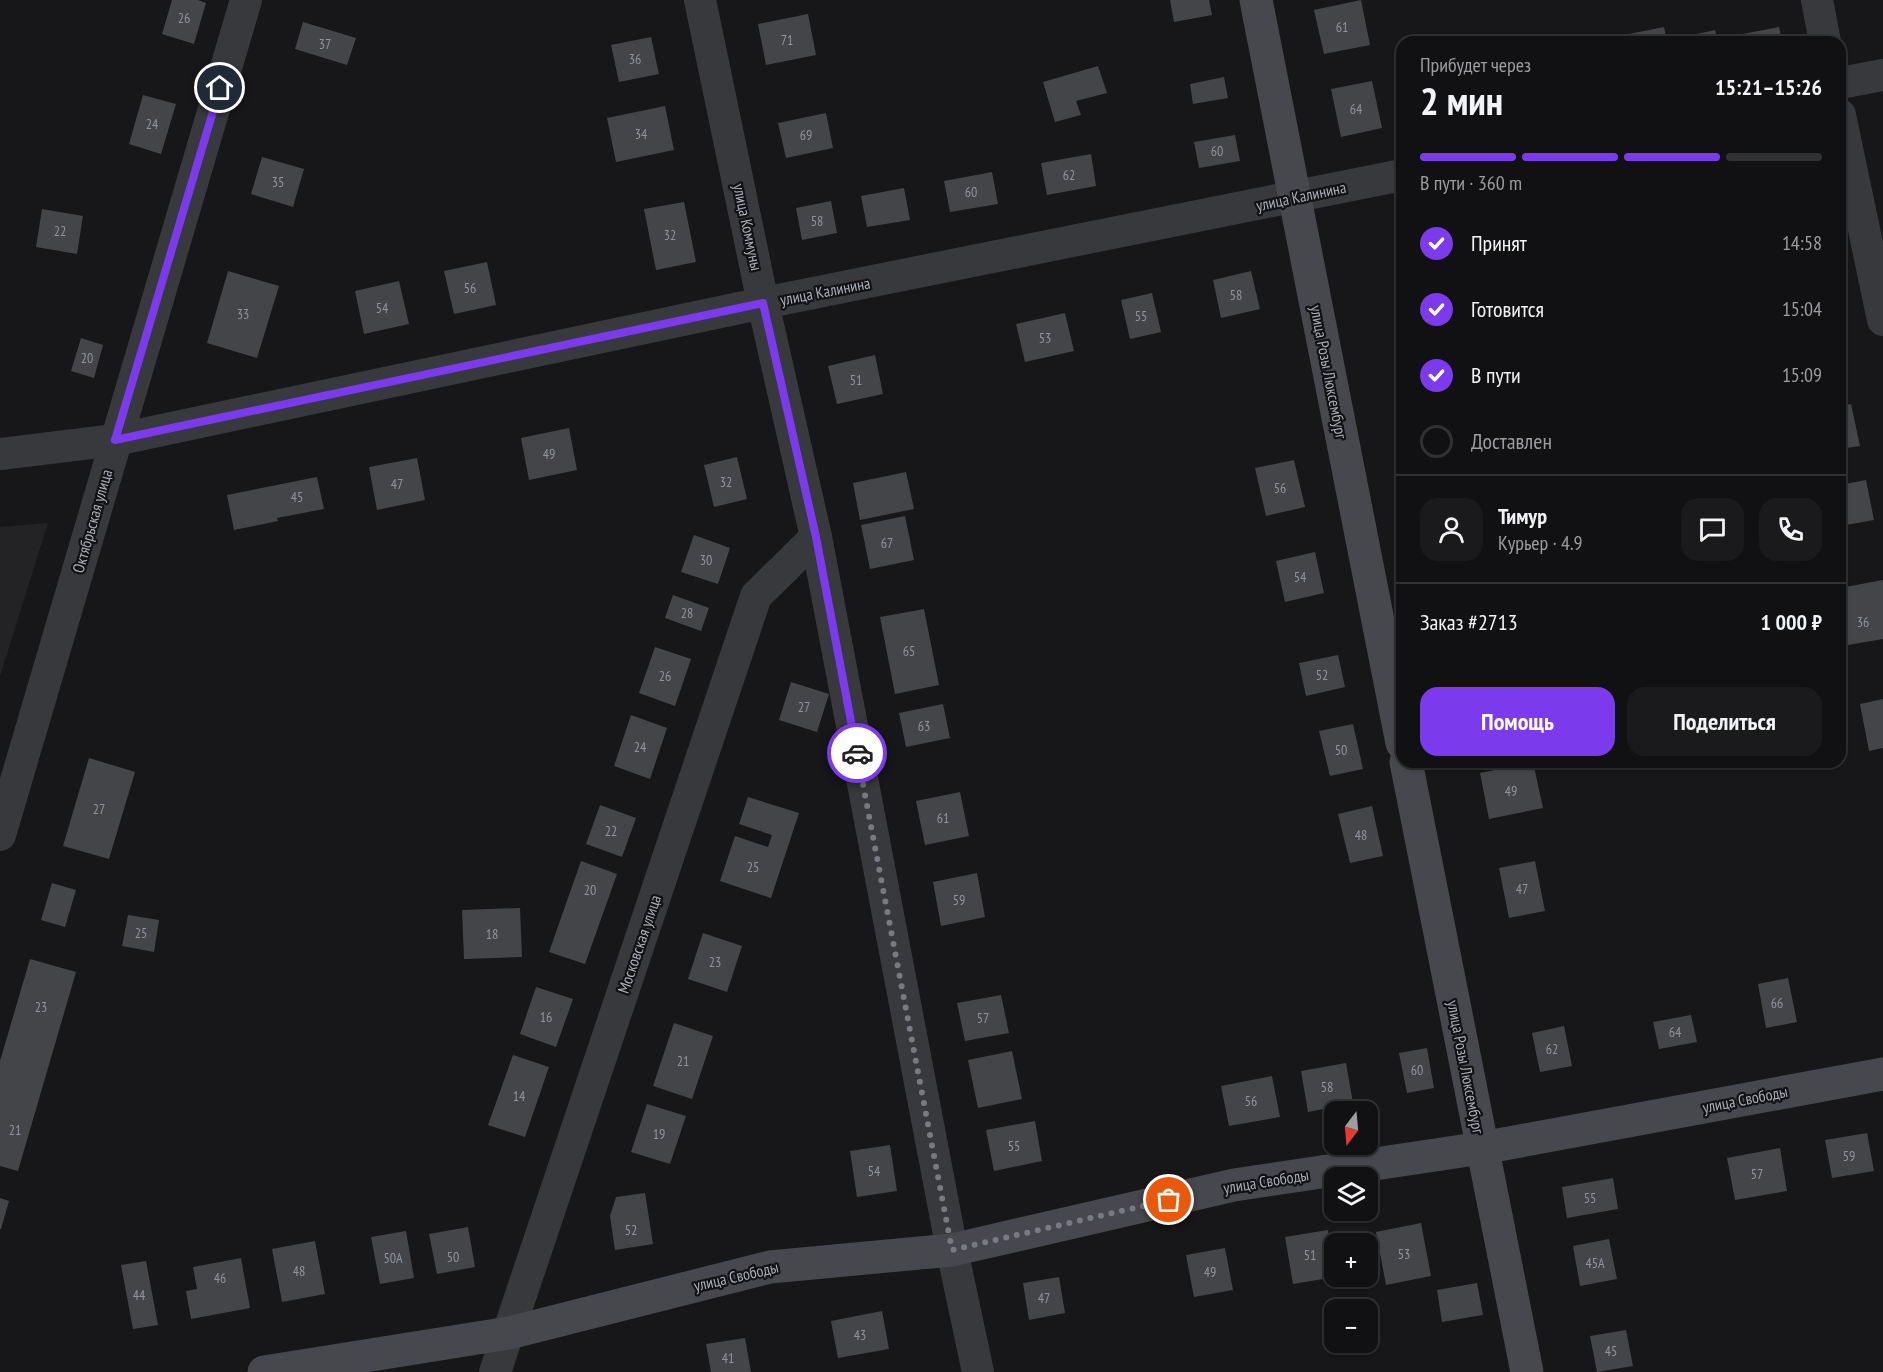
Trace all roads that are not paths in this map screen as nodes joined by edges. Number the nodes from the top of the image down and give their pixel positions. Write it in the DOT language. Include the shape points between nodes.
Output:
graph roads {
  1 [pos="246,0"];
  2 [pos="700,0"];
  3 [pos="1256,0"];
  4 [pos="1817,0"];
  5 [pos="1825,36"];
  6 [pos="1883,75"];
  7 [pos="1846,82"];
  8 [pos="1846,144"];
  9 [pos="1396,176"];
  10 [pos="1295,197"];
  11 [pos="763,303"];
  12 [pos="1883,320"];
  13 [pos="115,440"];
  14 [pos="0,454"];
  15 [pos="816,537"];
  16 [pos="1396,712"];
  17 [pos="1407,768"];
  18 [pos="0,835"];
  19 [pos="1883,1074"];
  20 [pos="1482,1148"];
  21 [pos="952,1250"];
  22 [pos="509,1333"];
  23 [pos="264,1372"];
  24 [pos="495,1372"];
  25 [pos="978,1372"];
  26 [pos="1527,1372"];
  1 -- 13 [label="street, Октябрьская улица"];
  2 -- 11 [label="street, улица Коммуны"];
  3 -- 10 [label="street, улица Розы Люксембург"];
  4 -- 5 [label="street"];
  6 -- 7 [label="street"];
  8 -- 12 [label="street"];
  9 -- 10 [label="street, улица Калинина"];
  10 -- 11 [label="street, улица Калинина"];
  10 -- 16 [label="street, улица Розы Люксембург"];
  11 -- 13 [label="street, улица Калинина"];
  11 -- 15 [label="street, улица Коммуны"];
  13 -- 14 [label="street, улица Калинина"];
  13 -- 18 [label="street, Октябрьская улица"];
  15 -- 21 [label="street, улица Коммуны"];
  15 -- 22 [label="street, Московская улица" via="756,596"];
  17 -- 20 [label="street, улица Розы Люксембург"];
  19 -- 20 [label="street, улица Свободы"];
  20 -- 21 [label="street, улица Свободы" via="1234,1185"];
  20 -- 26 [label="street, улица Розы Люксембург"];
  21 -- 22 [label="street, улица Свободы" via="770,1266"];
  21 -- 25 [label="street, улица Коммуны"];
  22 -- 23 [label="street, улица Свободы"];
  22 -- 24 [label="street, Московская улица"];
}
